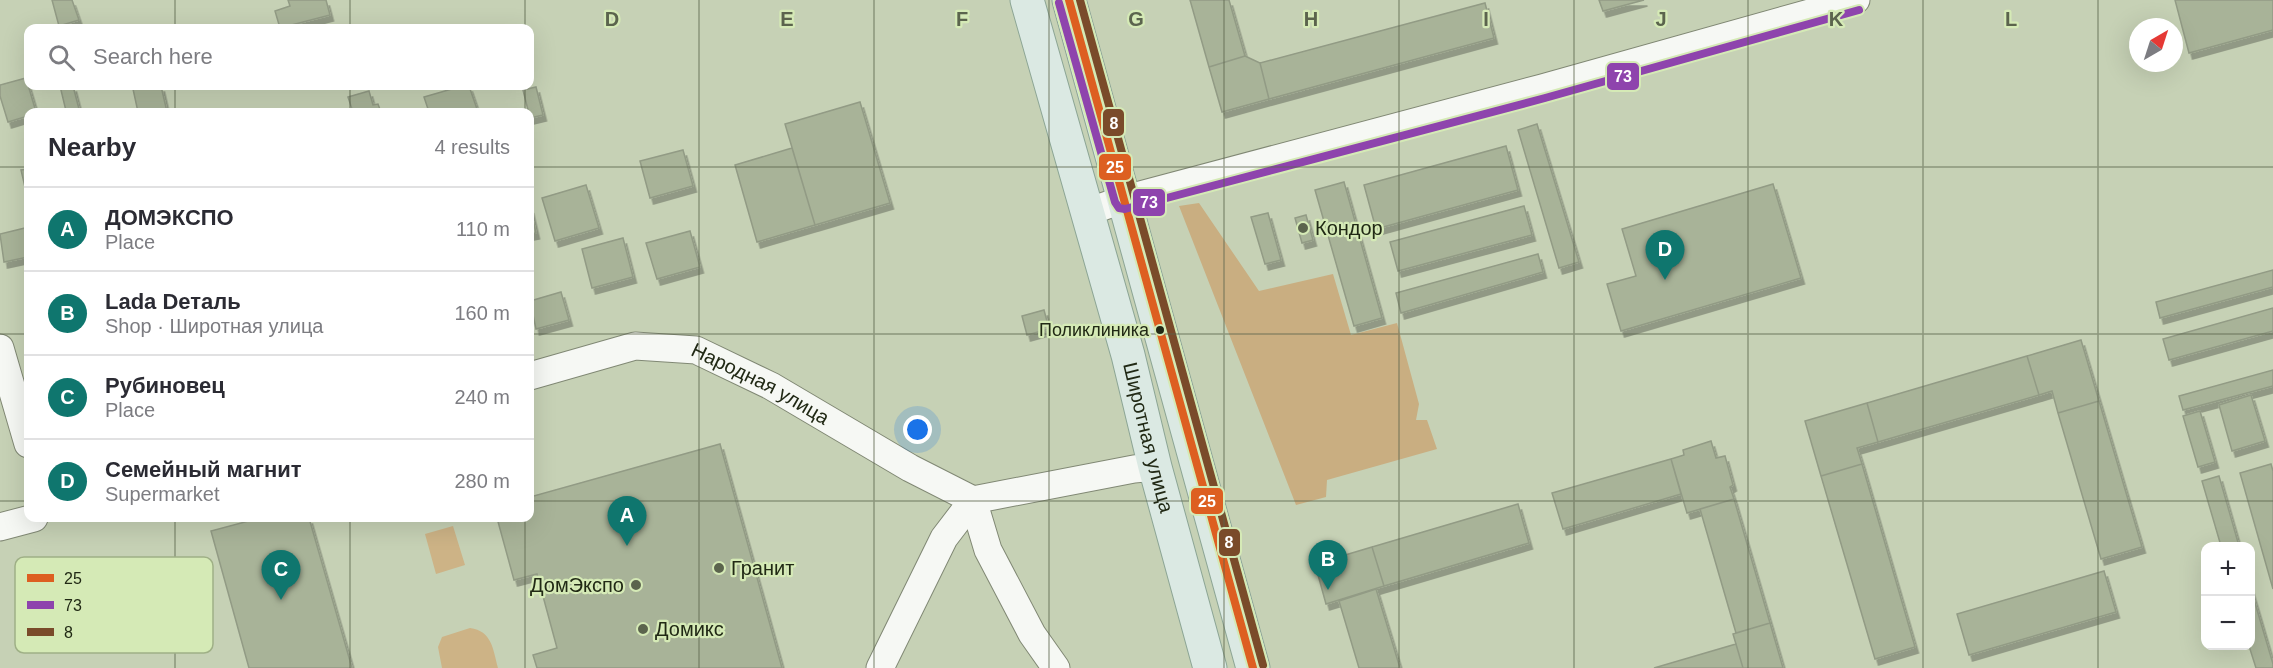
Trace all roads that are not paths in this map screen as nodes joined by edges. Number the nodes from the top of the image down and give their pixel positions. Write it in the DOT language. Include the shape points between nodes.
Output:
graph roads {
  1 [pos="1027,0"];
  2 [pos="1069,0"];
  3 [pos="1856,0"];
  4 [pos="1125,199"];
  5 [pos="1087,212"];
  6 [pos="0,348"];
  7 [pos="534,375"];
  8 [pos="24,430"];
  9 [pos="1155,467"];
  10 [pos="973,500"];
  11 [pos="24,521"];
  12 [pos="0,527"];
  13 [pos="880,668"];
  14 [pos="1056,668"];
  15 [pos="1210,668"];
  16 [pos="1252,668"];
  1 -- 5 [label="main road, Широтная улица"];
  2 -- 4 [label="main road, Широтная улица"];
  3 -- 4 [label="street"];
  4 -- 5 [label="street"];
  4 -- 16 [label="main road, Широтная улица"];
  5 -- 9 [label="main road, Широтная улица"];
  6 -- 8 [label="street"];
  7 -- 10 [label="street, Народная улица" via="635,346 696,350 771,386 910,468"];
  9 -- 10 [label="street"];
  9 -- 15 [label="main road, Широтная улица"];
  10 -- 13 [label="street" via="944,538"];
  10 -- 14 [label="street" via="988,550 1032,634"];
  11 -- 12 [label="street"];
}
